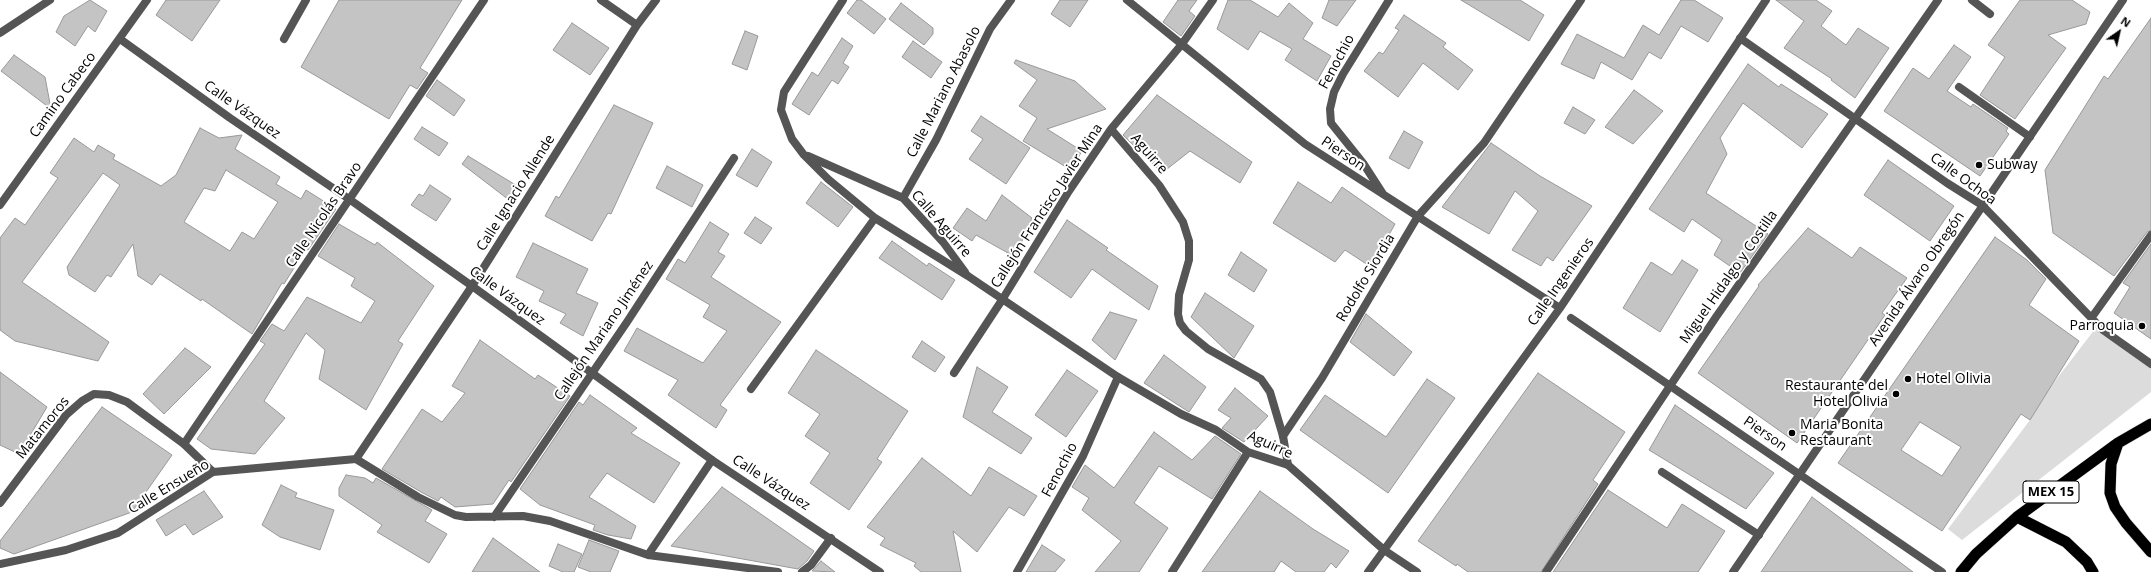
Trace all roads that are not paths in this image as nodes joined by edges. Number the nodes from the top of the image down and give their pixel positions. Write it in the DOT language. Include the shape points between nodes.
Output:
graph roads {
  1 [pos="50,0"];
  2 [pos="147,0"];
  3 [pos="306,0"];
  4 [pos="484,0"];
  5 [pos="601,0"];
  6 [pos="656,0"];
  7 [pos="843,0"];
  8 [pos="1011,0"];
  9 [pos="1127,0"];
  10 [pos="1213,0"];
  11 [pos="1389,0"];
  12 [pos="1581,0"];
  13 [pos="1766,0"];
  14 [pos="1938,0"];
  15 [pos="1972,0"];
  16 [pos="2123,0"];
  17 [pos="1990,14"];
  18 [pos="637,26"];
  19 [pos="0,33"];
  20 [pos="1740,38"];
  21 [pos="120,39"];
  22 [pos="284,40"];
  23 [pos="1182,44"];
  24 [pos="1959,87"];
  25 [pos="1856,118"];
  26 [pos="1111,129"];
  27 [pos="2030,137"];
  28 [pos="804,155"];
  29 [pos="734,158"];
  30 [pos="902,198"];
  31 [pos="1385,198"];
  32 [pos="350,199"];
  33 [pos="0,204"];
  34 [pos="1982,205"];
  35 [pos="1418,216"];
  36 [pos="875,218"];
  37 [pos="2151,235"];
  38 [pos="968,276"];
  39 [pos="472,286"];
  40 [pos="1002,300"];
  41 [pos="1560,308"];
  42 [pos="2092,316"];
  43 [pos="1571,318"];
  44 [pos="2151,364"];
  45 [pos="954,373"];
  46 [pos="591,374"];
  47 [pos="1118,376"];
  48 [pos="1671,385"];
  49 [pos="752,389"];
  50 [pos="2151,424"];
  51 [pos="1283,436"];
  52 [pos="2118,443"];
  53 [pos="184,444"];
  54 [pos="1248,452"];
  55 [pos="356,459"];
  56 [pos="712,460"];
  57 [pos="1288,465"];
  58 [pos="213,472"];
  59 [pos="1662,472"];
  60 [pos="1800,474"];
  61 [pos="0,503"];
  62 [pos="494,516"];
  63 [pos="2017,517"];
  64 [pos="1759,535"];
  65 [pos="831,538"];
  66 [pos="1384,550"];
  67 [pos="2151,552"];
  68 [pos="648,555"];
  69 [pos="0,564"];
  70 [pos="778,572"];
  71 [pos="802,572"];
  72 [pos="880,572"];
  73 [pos="1017,572"];
  74 [pos="1172,572"];
  75 [pos="1368,572"];
  76 [pos="1417,572"];
  77 [pos="1546,572"];
  78 [pos="1733,572"];
  79 [pos="1942,572"];
  80 [pos="1961,572"];
  81 [pos="2093,572"];
  1 -- 19 [label="street"];
  2 -- 21 [label="street, Camino Cabeco"];
  3 -- 22 [label="street"];
  4 -- 32 [label="street, Calle Nicolás Bravo"];
  5 -- 18 [label="street"];
  6 -- 18 [label="street, Calle Ignacio Allende"];
  7 -- 28 [label="street, Calle Aguirre" via="784,92 780,110 792,139"];
  8 -- 30 [label="street, Calle Mariano Abasolo" via="990,29 936,140"];
  9 -- 23 [label="street, Pierson"];
  10 -- 23 [label="street, Callejón Francisco Javier Mina"];
  11 -- 31 [label="street, Fenochio" via="1334,92 1330,109 1331,123 1363,163"];
  12 -- 35 [label="street, Rodolfo Siordia" via="1484,143"];
  13 -- 20 [label="street, Calle Ingenieros"];
  14 -- 25 [label="street, Miguel Hidalgo y Costilla"];
  15 -- 17 [label="street"];
  16 -- 27 [label="street, Avenida Álvaro Obregón"];
  18 -- 39 [label="street, Calle Ignacio Allende"];
  20 -- 25 [label="street, Calle Ochoa"];
  20 -- 41 [label="street, Calle Ingenieros"];
  21 -- 32 [label="street, Calle Vázquez" via="230,118"];
  21 -- 33 [label="street, Camino Cabeco"];
  23 -- 26 [label="street, Callejón Francisco Javier Mina"];
  23 -- 31 [label="street, Pierson" via="1305,144"];
  24 -- 27 [label="street"];
  25 -- 34 [label="street, Calle Ochoa"];
  25 -- 48 [label="street, Miguel Hidalgo y Costilla"];
  26 -- 40 [label="street, Callejón Francisco Javier Mina" via="1069,191"];
  26 -- 51 [label="street, Aguirre" via="1159,185 1183,222 1189,241 1189,260 1179,295 1180,323 1186,332 1208,349 1261,379 1270,392"];
  27 -- 34 [label="street, Avenida Álvaro Obregón"];
  28 -- 30 [label="street, Calle Aguirre"];
  28 -- 36 [label="street, Calle Aguirre" via="828,179"];
  29 -- 46 [label="street, Callejón Mariano Jiménez"];
  30 -- 38 [label="street, Calle Aguirre" via="943,242"];
  31 -- 35 [label="street, Pierson"];
  32 -- 39 [label="street, Calle Vázquez"];
  32 -- 53 [label="street, Calle Nicolás Bravo"];
  34 -- 42 [label="street, Calle Ochoa"];
  34 -- 60 [label="street, Avenida Álvaro Obregón"];
  35 -- 41 [label="street, Pierson"];
  35 -- 51 [label="street, Rodolfo Siordia" via="1322,378"];
  36 -- 38 [label="street, Calle Aguirre"];
  36 -- 49 [label="street"];
  37 -- 42 [label="street"];
  38 -- 40 [label="street, Calle Aguirre"];
  39 -- 46 [label="street, Calle Vázquez"];
  39 -- 55 [label="street, Calle Ignacio Allende"];
  40 -- 45 [label="street, Callejón Francisco Javier Mina"];
  40 -- 47 [label="street, Calle Aguirre"];
  41 -- 66 [label="street, Calle Ingenieros"];
  42 -- 44 [label="street, Calle Ochoa" via="2103,330"];
  43 -- 48 [label="street, Pierson"];
  46 -- 56 [label="street, Calle Vázquez"];
  46 -- 62 [label="street, Callejón Mariano Jiménez"];
  47 -- 54 [label="street, Aguirre" via="1181,414 1216,430"];
  47 -- 73 [label="street, Fenochio" via="1083,456"];
  48 -- 60 [label="street, Pierson"];
  48 -- 77 [label="street, Miguel Hidalgo y Costilla"];
  50 -- 52 [label="highway, MEX 15"];
  51 -- 57 [label="street"];
  52 -- 63 [label="highway, MEX 15"];
  52 -- 67 [label="highway" via="2111,464 2110,493 2115,507 2126,523"];
  53 -- 58 [label="street, Matamoros"];
  53 -- 61 [label="street, Matamoros" via="127,402 109,395 94,394 66,416"];
  54 -- 57 [label="street, Aguirre"];
  54 -- 74 [label="street"];
  55 -- 58 [label="street, Calle Ensueño"];
  55 -- 62 [label="street" via="418,497 455,515"];
  56 -- 65 [label="street, Calle Vázquez"];
  56 -- 68 [label="street"];
  57 -- 66 [label="street, Aguirre"];
  58 -- 69 [label="street, Calle Ensueño" via="118,533 66,550"];
  59 -- 64 [label="street"];
  60 -- 64 [label="street, Avenida Álvaro Obregón"];
  60 -- 79 [label="street, Pierson"];
  62 -- 68 [label="street" via="523,516 550,521"];
  63 -- 80 [label="highway, MEX 15" via="1976,554"];
  63 -- 81 [label="highway" via="2066,542 2087,562"];
  64 -- 78 [label="street, Avenida Álvaro Obregón"];
  65 -- 71 [label="street" via="811,565"];
  65 -- 72 [label="street, Calle Vázquez"];
  66 -- 75 [label="street, Calle Ingenieros"];
  66 -- 76 [label="street, Aguirre"];
  68 -- 70 [label="street"];
}
